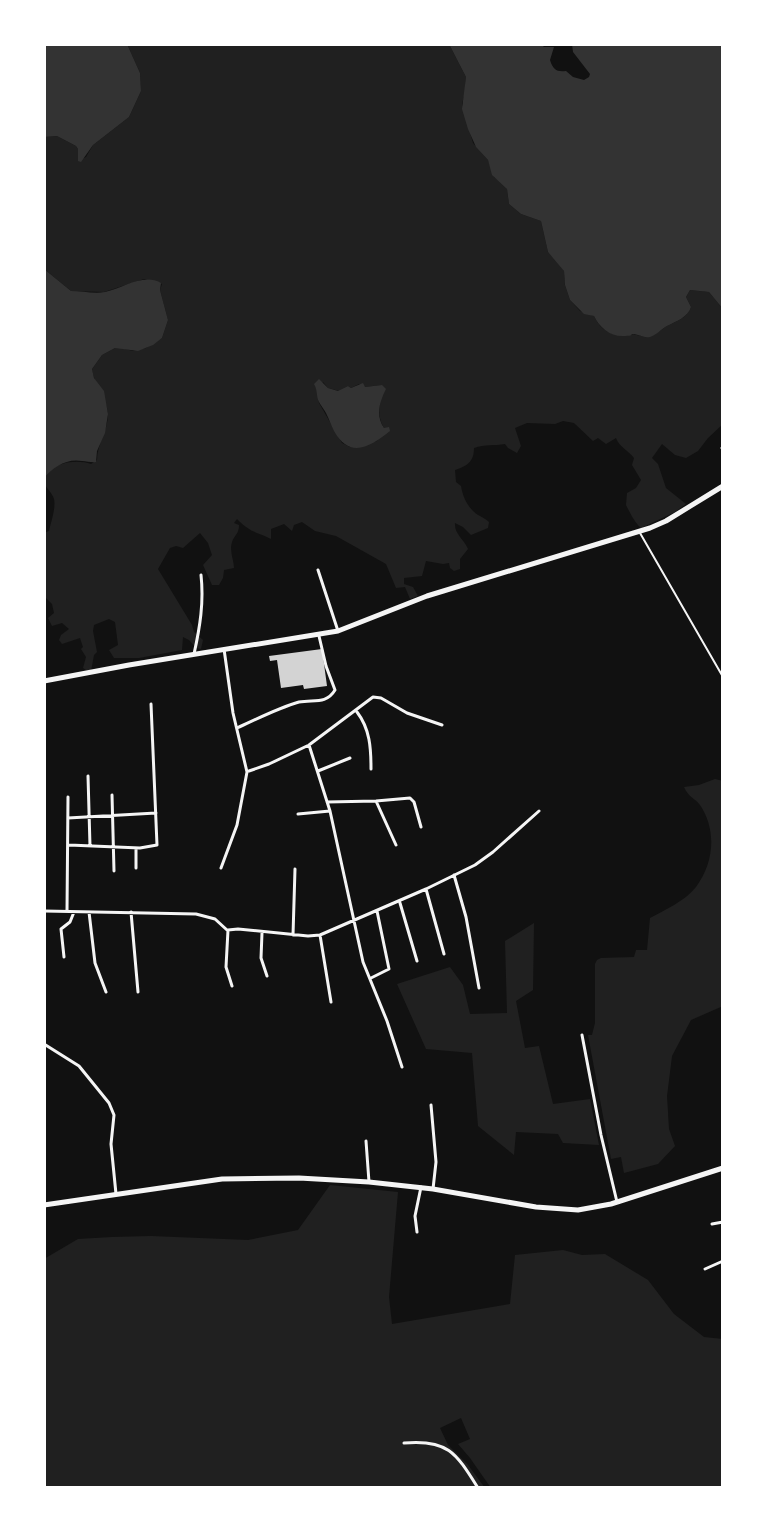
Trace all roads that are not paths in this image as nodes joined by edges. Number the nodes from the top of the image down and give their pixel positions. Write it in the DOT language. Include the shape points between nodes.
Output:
graph roads {
  1 [pos="723,486"];
  2 [pos="640,532"];
  3 [pos="318,570"];
  4 [pos="201,575"];
  5 [pos="338,631"];
  6 [pos="319,635"];
  7 [pos="224,649"];
  8 [pos="194,654"];
  9 [pos="723,677"];
  10 [pos="44,681"];
  11 [pos="151,704"];
  12 [pos="356,710"];
  13 [pos="442,725"];
  14 [pos="237,728"];
  15 [pos="309,745"];
  16 [pos="350,758"];
  17 [pos="371,769"];
  18 [pos="318,771"];
  19 [pos="247,772"];
  20 [pos="88,776"];
  21 [pos="112,795"];
  22 [pos="68,797"];
  23 [pos="376,801"];
  24 [pos="327,802"];
  25 [pos="330,811"];
  26 [pos="539,811"];
  27 [pos="156,813"];
  28 [pos="298,814"];
  29 [pos="112,816"];
  30 [pos="68,818"];
  31 [pos="89,818"];
  32 [pos="421,827"];
  33 [pos="69,845"];
  34 [pos="396,845"];
  35 [pos="90,846"];
  36 [pos="113,847"];
  37 [pos="136,847"];
  38 [pos="136,868"];
  39 [pos="221,868"];
  40 [pos="295,869"];
  41 [pos="114,871"];
  42 [pos="454,875"];
  43 [pos="426,889"];
  44 [pos="400,901"];
  45 [pos="44,911"];
  46 [pos="67,911"];
  47 [pos="377,911"];
  48 [pos="74,912"];
  49 [pos="89,912"];
  50 [pos="131,912"];
  51 [pos="353,921"];
  52 [pos="228,930"];
  53 [pos="262,931"];
  54 [pos="293,935"];
  55 [pos="320,935"];
  56 [pos="444,954"];
  57 [pos="64,957"];
  58 [pos="417,961"];
  59 [pos="267,976"];
  60 [pos="369,979"];
  61 [pos="232,986"];
  62 [pos="479,988"];
  63 [pos="106,992"];
  64 [pos="138,992"];
  65 [pos="331,1002"];
  66 [pos="582,1035"];
  67 [pos="44,1044"];
  68 [pos="402,1067"];
  69 [pos="431,1105"];
  70 [pos="366,1141"];
  71 [pos="723,1168"];
  72 [pos="369,1182"];
  73 [pos="421,1187"];
  74 [pos="433,1189"];
  75 [pos="116,1194"];
  76 [pos="617,1202"];
  77 [pos="44,1205"];
  78 [pos="723,1222"];
  79 [pos="712,1224"];
  80 [pos="417,1232"];
  81 [pos="723,1261"];
  82 [pos="705,1269"];
  83 [pos="404,1443"];
  84 [pos="478,1488"];
  1 -- 2 [label="main road"];
  2 -- 5 [label="main road" via="427,596"];
  2 -- 9 [label="lane"];
  3 -- 5 [label="street"];
  4 -- 8 [label="street" via="203,602"];
  5 -- 6 [label="main road"];
  6 -- 7 [label="main road"];
  6 -- 14 [label="street" via="335,690 331,697 296,703"];
  7 -- 8 [label="main road"];
  7 -- 14 [label="street"];
  8 -- 10 [label="main road"];
  11 -- 27 [label="street"];
  12 -- 13 [label="street" via="377,698"];
  12 -- 15 [label="street"];
  12 -- 17 [label="street" via="370,740"];
  14 -- 19 [label="street"];
  15 -- 18 [label="street"];
  15 -- 19 [label="street"];
  16 -- 18 [label="street"];
  18 -- 24 [label="street"];
  19 -- 39 [label="street" via="237,825"];
  20 -- 31 [label="street"];
  21 -- 29 [label="street"];
  22 -- 30 [label="street"];
  23 -- 24 [label="street"];
  23 -- 32 [label="street" via="412,799"];
  23 -- 34 [label="street"];
  24 -- 25 [label="street"];
  25 -- 28 [label="street"];
  25 -- 51 [label="street"];
  26 -- 42 [label="street" via="493,852"];
  27 -- 29 [label="street"];
  27 -- 37 [label="street" via="156,846"];
  29 -- 31 [label="street"];
  29 -- 36 [label="street"];
  30 -- 31 [label="street"];
  30 -- 33 [label="street"];
  31 -- 35 [label="street"];
  33 -- 35 [label="street"];
  33 -- 46 [label="street"];
  35 -- 36 [label="street"];
  36 -- 37 [label="street"];
  36 -- 41 [label="street"];
  37 -- 38 [label="street"];
  40 -- 54 [label="street"];
  42 -- 43 [label="street"];
  42 -- 62 [label="street"];
  43 -- 44 [label="street"];
  43 -- 56 [label="street"];
  44 -- 47 [label="street"];
  44 -- 58 [label="street"];
  45 -- 46 [label="street"];
  46 -- 48 [label="street"];
  47 -- 51 [label="street"];
  47 -- 60 [label="street" via="389,969"];
  48 -- 49 [label="street"];
  48 -- 57 [label="street" via="61,929"];
  49 -- 50 [label="street"];
  49 -- 63 [label="street" via="95,963"];
  50 -- 52 [label="street" via="196,914 215,919"];
  50 -- 64 [label="street"];
  51 -- 55 [label="street"];
  51 -- 60 [label="street"];
  52 -- 53 [label="street"];
  52 -- 61 [label="street" via="226,967"];
  53 -- 54 [label="street"];
  53 -- 59 [label="street"];
  54 -- 55 [label="street"];
  55 -- 65 [label="street"];
  60 -- 68 [label="street"];
  66 -- 76 [label="street"];
  67 -- 75 [label="street" via="79,1066 109,1103 114,1115"];
  69 -- 74 [label="street"];
  70 -- 72 [label="street"];
  71 -- 76 [label="main road"];
  72 -- 73 [label="main road"];
  72 -- 75 [label="main road" via="234,1178"];
  73 -- 74 [label="main road"];
  73 -- 80 [label="street"];
  74 -- 76 [label="main road" via="558,1209"];
  75 -- 77 [label="main road"];
  78 -- 79 [label="street"];
  81 -- 82 [label="street"];
  83 -- 84 [label="street" via="444,1447"];
}
